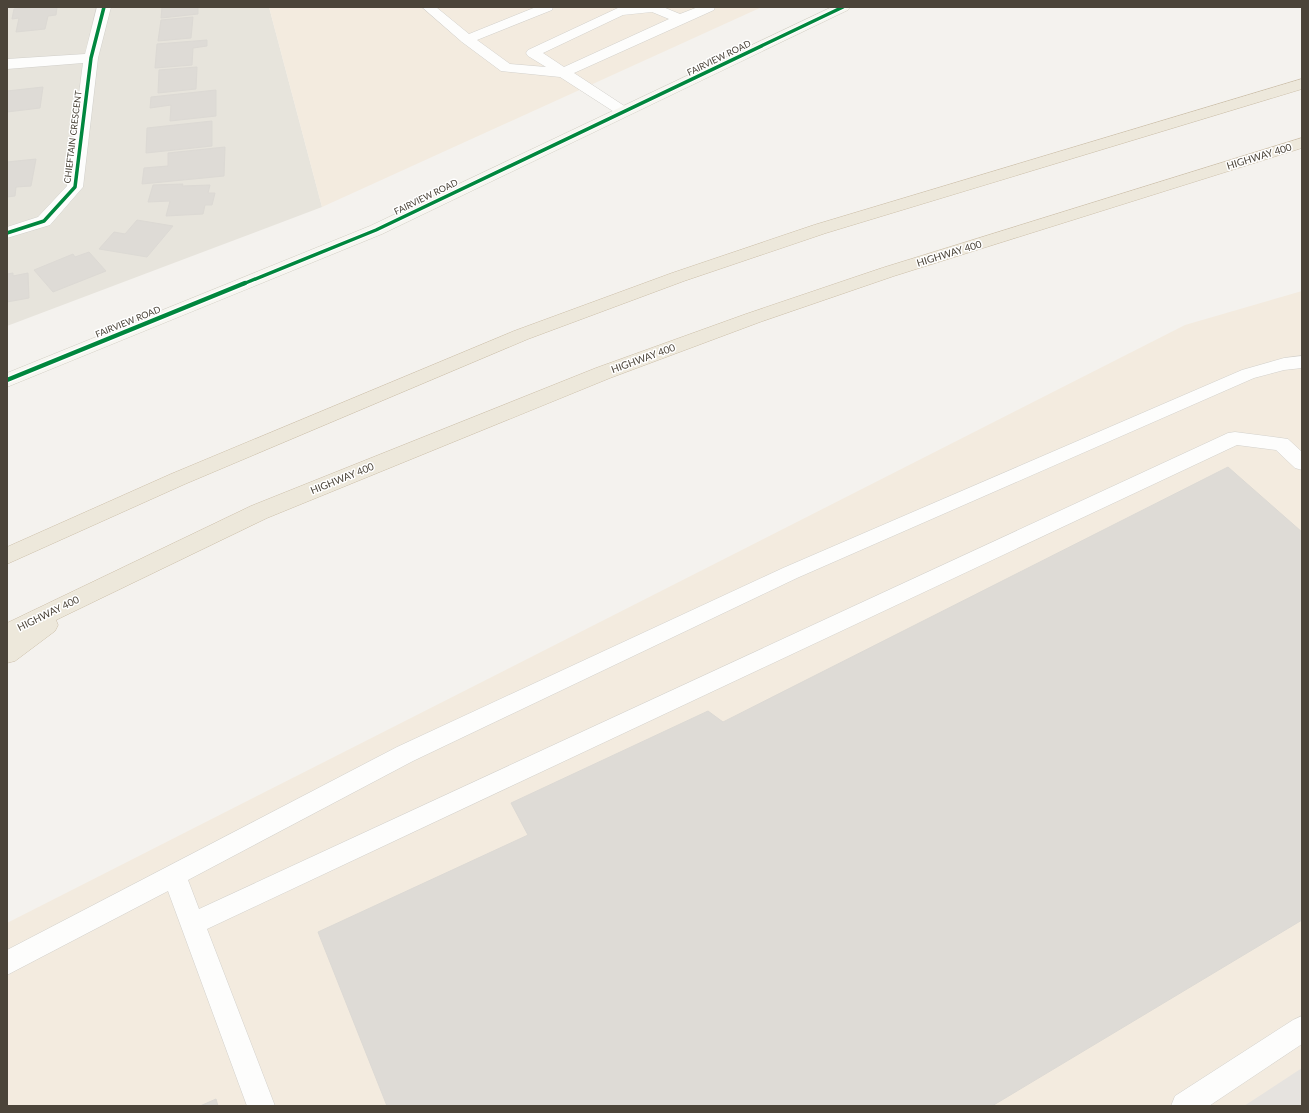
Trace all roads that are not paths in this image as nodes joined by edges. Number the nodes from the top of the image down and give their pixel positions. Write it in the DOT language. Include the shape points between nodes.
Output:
graph roads {
  1 [pos="104,7"];
  2 [pos="428,7"];
  3 [pos="547,7"];
  4 [pos="709,7"];
  5 [pos="843,7"];
  6 [pos="680,19"];
  7 [pos="467,39"];
  8 [pos="91,58"];
  9 [pos="7,64"];
  10 [pos="563,73"];
  11 [pos="1302,74"];
  12 [pos="1302,84"];
  13 [pos="1240,102"];
  14 [pos="624,112"];
  15 [pos="1302,143"];
  16 [pos="7,233"];
  17 [pos="1302,362"];
  18 [pos="7,380"];
  19 [pos="1302,463"];
  20 [pos="7,556"];
  21 [pos="94,591"];
  22 [pos="7,633"];
  23 [pos="7,654"];
  24 [pos="174,876"];
  25 [pos="192,924"];
  26 [pos="7,963"];
  27 [pos="1302,1029"];
  28 [pos="261,1106"];
  29 [pos="1185,1106"];
  1 -- 8 [label="street, CHIEFTAIN CRESCENT"];
  2 -- 7 [label="lane"];
  3 -- 7 [label="lane"];
  4 -- 6 [label="lane"];
  5 -- 14 [label="street, FAIRVIEW ROAD"];
  6 -- 10 [label="lane"];
  6 -- 10 [label="lane" via="654,8 620,11 533,54"];
  7 -- 10 [label="lane" via="506,68"];
  8 -- 9 [label="street"];
  8 -- 16 [label="street, CHIEFTAIN CRESCENT" via="75,188 44,221"];
  10 -- 14 [label="lane"];
  11 -- 13 [label="highway"];
  12 -- 13 [label="highway"];
  13 -- 20 [label="highway" via="820,229 678,277 521,335 178,479"];
  14 -- 18 [label="street, FAIRVIEW ROAD" via="376,230"];
  15 -- 21 [label="highway, HIGHWAY 400" via="888,272 603,373 259,512"];
  17 -- 24 [label="lane" via="1248,374 790,573 405,754"];
  19 -- 25 [label="lane" via="1281,444 1235,438"];
  21 -- 22 [label="highway, HIGHWAY 400"];
  21 -- 23 [label="highway"];
  24 -- 25 [label="lane"];
  24 -- 26 [label="lane"];
  25 -- 28 [label="lane"];
  27 -- 29 [label="lane"];
}
